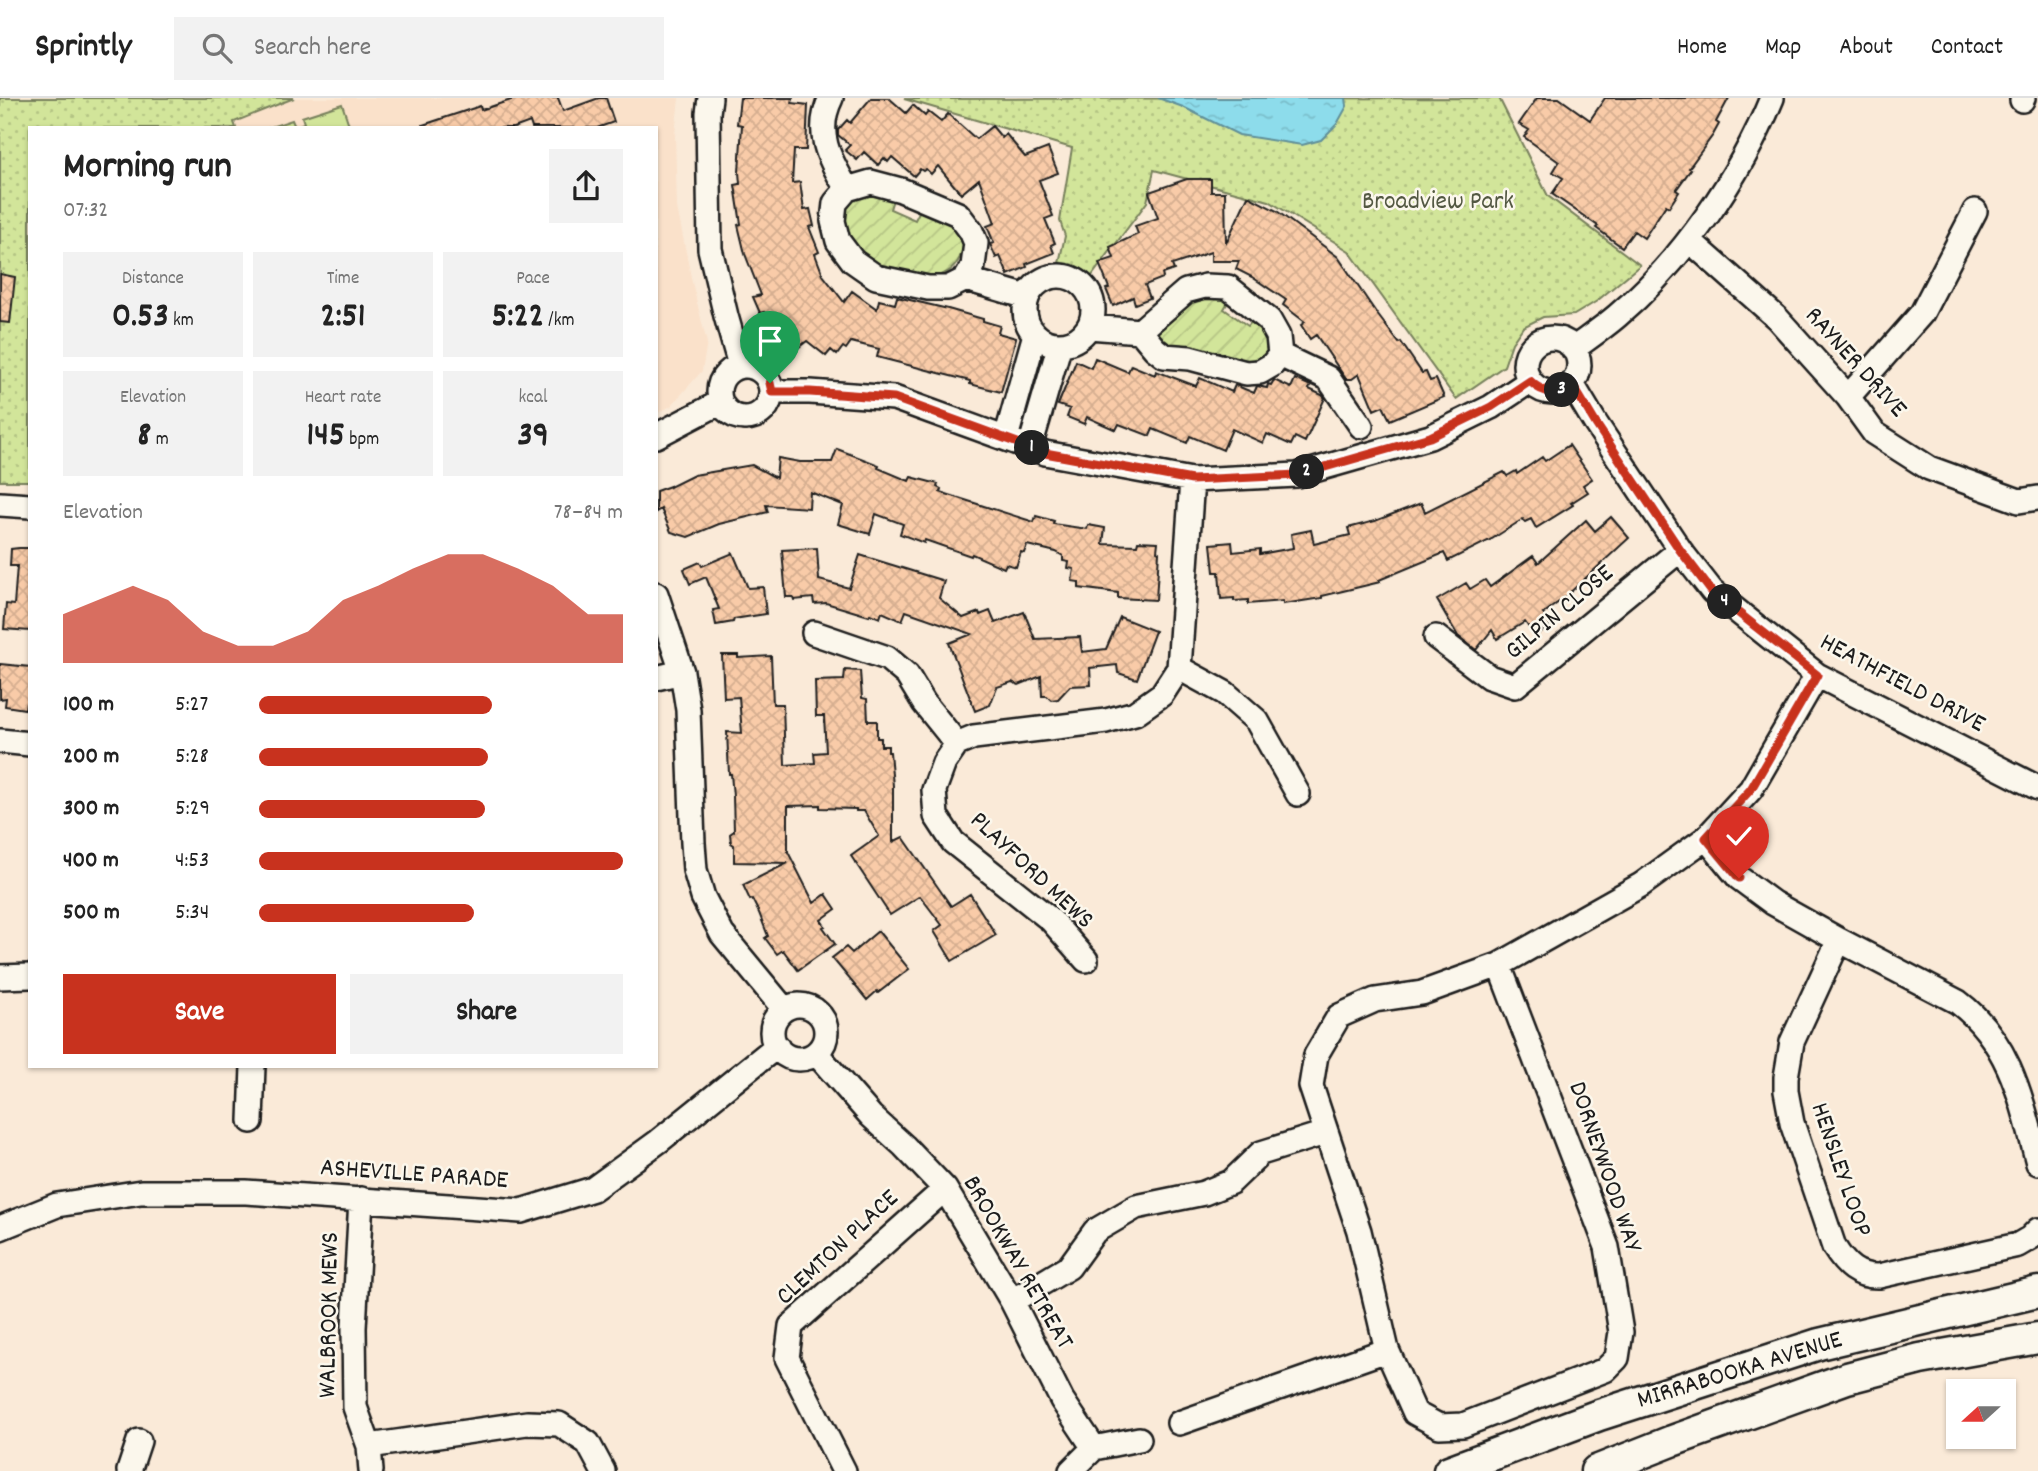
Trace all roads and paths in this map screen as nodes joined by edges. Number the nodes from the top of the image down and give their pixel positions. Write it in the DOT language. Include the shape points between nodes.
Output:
graph roads {
  1 [pos="710,98"];
  2 [pos="831,98"];
  3 [pos="1772,98"];
  4 [pos="847,188"];
  5 [pos="1975,211"];
  6 [pos="1689,240"];
  7 [pos="966,279"];
  8 [pos="1027,297"];
  9 [pos="1089,327"];
  10 [pos="1140,331"];
  11 [pos="1035,334"];
  12 [pos="1060,344"];
  13 [pos="1573,349"];
  14 [pos="1280,355"];
  15 [pos="740,365"];
  16 [pos="1530,381"];
  17 [pos="1572,384"];
  18 [pos="772,392"];
  19 [pos="1848,397"];
  20 [pos="721,402"];
  21 [pos="1361,426"];
  22 [pos="658,435"];
  23 [pos="1006,438"];
  24 [pos="1030,447"];
  25 [pos="1192,480"];
  26 [pos="2038,498"];
  27 [pos="0,505"];
  28 [pos="28,506"];
  29 [pos="1680,550"];
  30 [pos="658,603"];
  31 [pos="814,633"];
  32 [pos="1436,637"];
  33 [pos="1179,668"];
  34 [pos="682,672"];
  35 [pos="1817,675"];
  36 [pos="658,678"];
  37 [pos="0,741"];
  38 [pos="28,744"];
  39 [pos="957,744"];
  40 [pos="2038,788"];
  41 [pos="1298,794"];
  42 [pos="1706,838"];
  43 [pos="1839,940"];
  44 [pos="1086,960"];
  45 [pos="1499,965"];
  46 [pos="28,975"];
  47 [pos="0,976"];
  48 [pos="784,1009"];
  49 [pos="777,1046"];
  50 [pos="816,1053"];
  51 [pos="253,1068"];
  52 [pos="251,1121"];
  53 [pos="1325,1133"];
  54 [pos="2038,1163"];
  55 [pos="945,1189"];
  56 [pos="360,1199"];
  57 [pos="0,1228"];
  58 [pos="2038,1230"];
  59 [pos="2038,1292"];
  60 [pos="1012,1301"];
  61 [pos="2038,1338"];
  62 [pos="1387,1350"];
  63 [pos="1179,1423"];
  64 [pos="1139,1439"];
  65 [pos="139,1441"];
  66 [pos="369,1446"];
  67 [pos="1094,1448"];
  68 [pos="129,1471"];
  69 [pos="371,1471"];
  70 [pos="603,1471"];
  71 [pos="844,1471"];
  72 [pos="1071,1471"];
  73 [pos="1449,1471"];
  74 [pos="1596,1471"];
  1 -- 15 [label="street" via="710,248"];
  2 -- 4 [label="street" via="824,124 825,150"];
  3 -- 6 [label="street" via="1732,180"];
  4 -- 7 [label="street" via="871,182 958,214 976,243"];
  4 -- 7 [label="street" via="835,203 833,221 838,241 853,261 876,277 928,288 948,288"];
  5 -- 19 [label="street" via="1922,313"];
  6 -- 13 [label="street" via="1617,316"];
  6 -- 19 [label="street, RAYNER DRIVE" via="1776,318"];
  7 -- 8 [label="street"];
  8 -- 9 [label="street" via="1043,279 1070,277 1088,292 1093,316"];
  8 -- 11 [label="street" via="1025,313"];
  9 -- 10 [label="street"];
  9 -- 12 [label="street" via="1071,342"];
  10 -- 14 [label="street" via="1164,356 1246,373 1260,372"];
  10 -- 14 [label="street" via="1186,291 1228,287 1269,320 1278,336"];
  11 -- 12 [label="street"];
  11 -- 23 [label="street"];
  12 -- 24 [label="street"];
  13 -- 16 [label="street" via="1553,339 1534,346 1526,360"];
  13 -- 17 [label="street" via="1579,366"];
  14 -- 21 [label="street" via="1328,378"];
  15 -- 18 [label="street" via="759,369"];
  15 -- 20 [label="street" via="722,379"];
  16 -- 17 [label="street" via="1549,392"];
  16 -- 25 [label="street" via="1491,407 1430,437 1297,475"];
  17 -- 29 [label="street, HEATHFIELD DRIVE"];
  18 -- 20 [label="street" via="765,410 753,417 734,416"];
  18 -- 23 [label="street" via="894,398"];
  19 -- 26 [label="street, RAYNER DRIVE" via="1874,433 1929,468 2019,501"];
  20 -- 22 [label="street"];
  23 -- 24 [label="street"];
  24 -- 25 [label="street"];
  25 -- 33 [label="street"];
  27 -- 28 [label="street"];
  29 -- 32 [label="street, GILPIN CLOSE" via="1515,686 1489,677"];
  29 -- 35 [label="street, HEATHFIELD DRIVE" via="1712,592"];
  30 -- 34 [label="street"];
  31 -- 39 [label="street" via="887,658 907,675"];
  33 -- 39 [label="street" via="1162,694 1135,713 1107,721 974,737"];
  33 -- 41 [label="street" via="1225,694 1257,721"];
  34 -- 36 [label="street"];
  34 -- 48 [label="street" via="695,870 722,934"];
  35 -- 40 [label="street, HEATHFIELD DRIVE"];
  35 -- 42 [label="street, DORNEYWOOD WAY" via="1751,789"];
  37 -- 38 [label="street"];
  39 -- 44 [label="street, PLAYFORD MEWS" via="934,790 936,816 953,842 1051,920"];
  42 -- 43 [label="street" via="1739,878"];
  42 -- 45 [label="street, DORNEYWOOD WAY" via="1641,885"];
  43 -- 54 [label="street" via="1958,1002 1985,1026 2007,1063"];
  43 -- 58 [label="street, HENSLEY LOOP" via="1792,1042 1786,1091 1792,1123 1842,1260 1858,1273 1879,1276 2018,1245"];
  45 -- 53 [label="street, DORNEYWOOD WAY" via="1422,993 1375,1000 1339,1016 1315,1055 1311,1086"];
  45 -- 62 [label="street, DORNEYWOOD WAY" via="1607,1247 1621,1332 1617,1358 1605,1370 1463,1425 1439,1426 1415,1413"];
  46 -- 47 [label="street"];
  48 -- 49 [label="street" via="773,1026"];
  48 -- 50 [label="street" via="804,1005 821,1015 826,1035"];
  49 -- 50 [label="street" via="800,1059"];
  49 -- 56 [label="street, ASHEVILLE PARADE" via="593,1189 521,1211"];
  50 -- 55 [label="street, BROOKWAY RETREAT"];
  51 -- 52 [label="street"];
  53 -- 60 [label="street" via="1261,1153 1231,1182 1204,1194 1136,1207 1095,1231 1069,1267"];
  53 -- 62 [label="street, DORNEYWOOD WAY" via="1359,1231"];
  55 -- 60 [label="street, BROOKWAY RETREAT"];
  55 -- 71 [label="street, CLEMTON PLACE" via="791,1326 787,1358"];
  56 -- 57 [label="street, ASHEVILLE PARADE" via="141,1192 57,1205"];
  56 -- 66 [label="street, WALBROOK MEWS" via="355,1407"];
  59 -- 73 [label="main road, MIRRABOOKA AVENUE" via="1819,1344 1599,1415"];
  60 -- 67 [label="street, BROOKWAY RETREAT" via="1062,1400"];
  61 -- 74 [label="main road, MIRRABOOKA AVENUE" via="1920,1359 1847,1378"];
  62 -- 63 [label="street"];
  64 -- 67 [label="street"];
  65 -- 68 [label="street"];
  66 -- 69 [label="street, WALBROOK MEWS"];
  66 -- 70 [label="street" via="527,1423 559,1424 588,1443"];
  67 -- 72 [label="street"];
}
